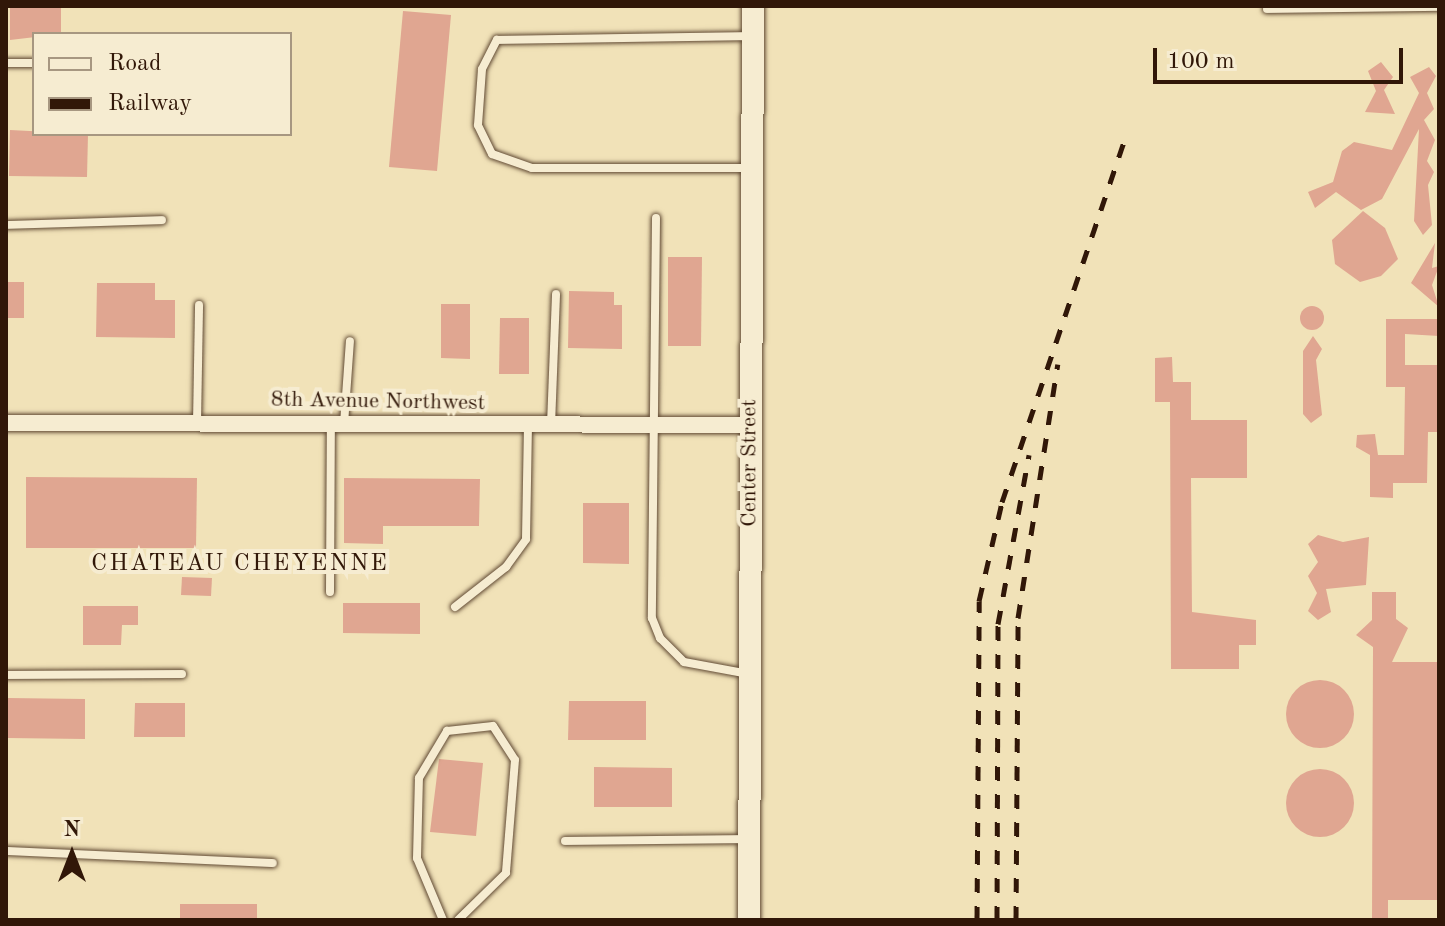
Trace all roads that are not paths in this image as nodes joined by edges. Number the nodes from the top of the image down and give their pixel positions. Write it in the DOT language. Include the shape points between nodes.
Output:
graph roads {
  1 [pos="753,6"];
  2 [pos="1439,7"];
  3 [pos="1267,9"];
  4 [pos="751,36"];
  5 [pos="6,63"];
  6 [pos="32,63"];
  7 [pos="750,168"];
  8 [pos="656,218"];
  9 [pos="162,220"];
  10 [pos="6,225"];
  11 [pos="556,294"];
  12 [pos="199,305"];
  13 [pos="350,341"];
  14 [pos="6,423"];
  15 [pos="197,423"];
  16 [pos="337,424"];
  17 [pos="528,425"];
  18 [pos="750,425"];
  19 [pos="551,427"];
  20 [pos="654,427"];
  21 [pos="330,592"];
  22 [pos="455,607"];
  23 [pos="182,674"];
  24 [pos="750,674"];
  25 [pos="6,675"];
  26 [pos="749,839"];
  27 [pos="565,841"];
  28 [pos="6,851"];
  29 [pos="273,863"];
  30 [pos="443,920"];
  31 [pos="458,920"];
  32 [pos="749,920"];
  1 -- 4 [label="main road, Center Street"];
  2 -- 3 [label="lane"];
  4 -- 7 [label="main road, Center Street"];
  4 -- 7 [label="lane" via="497,40 482,69 478,125 492,154 532,168"];
  5 -- 6 [label="lane"];
  7 -- 18 [label="main road, Center Street"];
  8 -- 20 [label="lane"];
  9 -- 10 [label="lane"];
  11 -- 19 [label="lane"];
  12 -- 15 [label="lane"];
  13 -- 16 [label="lane"];
  14 -- 15 [label="street, 8th Avenue Northwest"];
  15 -- 16 [label="street, 8th Avenue Northwest"];
  16 -- 17 [label="street, 8th Avenue Northwest"];
  16 -- 21 [label="lane"];
  17 -- 19 [label="street, 8th Avenue Northwest"];
  17 -- 22 [label="lane" via="526,539 506,567"];
  18 -- 20 [label="street, 8th Avenue Northwest"];
  18 -- 24 [label="main road, Center Street"];
  19 -- 20 [label="street, 8th Avenue Northwest"];
  20 -- 24 [label="lane" via="652,618 660,638 684,662"];
  23 -- 25 [label="lane"];
  24 -- 26 [label="main road, Center Street"];
  26 -- 27 [label="lane"];
  26 -- 32 [label="main road, Center Street"];
  28 -- 29 [label="lane"];
  30 -- 31 [label="lane" via="417,858 419,778 447,731 493,726 515,760 506,873"];
}
